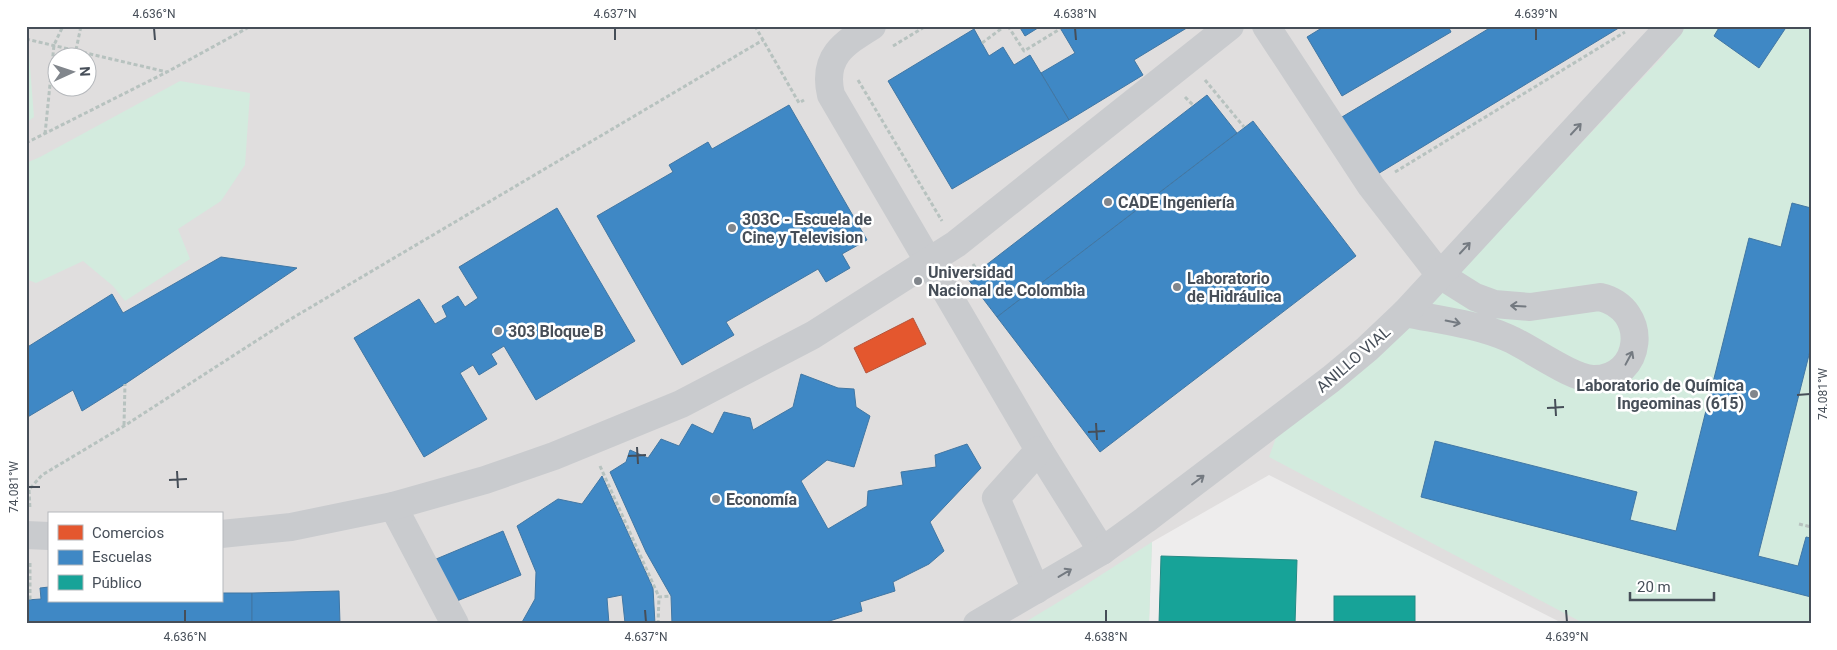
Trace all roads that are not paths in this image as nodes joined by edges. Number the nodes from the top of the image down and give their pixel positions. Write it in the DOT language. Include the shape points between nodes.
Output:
graph roads {
  1 [pos="1230,26"];
  2 [pos="1670,26"];
  3 [pos="859,30"];
  4 [pos="1275,30"];
  5 [pos="928,262"];
  6 [pos="1440,275"];
  7 [pos="1405,313"];
  8 [pos="1039,450"];
  9 [pos="393,506"];
  10 [pos="222,534"];
  11 [pos="26,535"];
  12 [pos="48,536"];
  13 [pos="1102,551"];
  14 [pos="1036,590"];
  15 [pos="455,624"];
  16 [pos="977,624"];
  1 -- 5 [label="street" via="956,244"];
  6 -- 2 [label="street, ANILLO VIAL, one-way"];
  3 -- 5 [label="street" via="841,48 830,66 831,95"];
  4 -- 6 [label="street" via="1370,186"];
  5 -- 8 [label="street"];
  5 -- 9 [label="street" via="813,335 681,404 590,442 485,480"];
  6 -- 7 [label="street, ANILLO VIAL"];
  7 -- 6 [label="street, one-way" via="1490,331 1583,378 1612,375 1630,360 1634,349 1633,325 1624,309 1610,300 1600,297 1530,307 1494,304"];
  13 -- 7 [label="street, ANILLO VIAL, one-way" via="1331,379"];
  8 -- 13 [label="street"];
  8 -- 14 [label="street" via="996,498"];
  9 -- 10 [label="street" via="290,527"];
  9 -- 15 [label="street"];
  11 -- 12 [label="street"];
  14 -- 13 [label="street, ANILLO VIAL, one-way"];
  14 -- 16 [label="street, ANILLO VIAL"];
}
